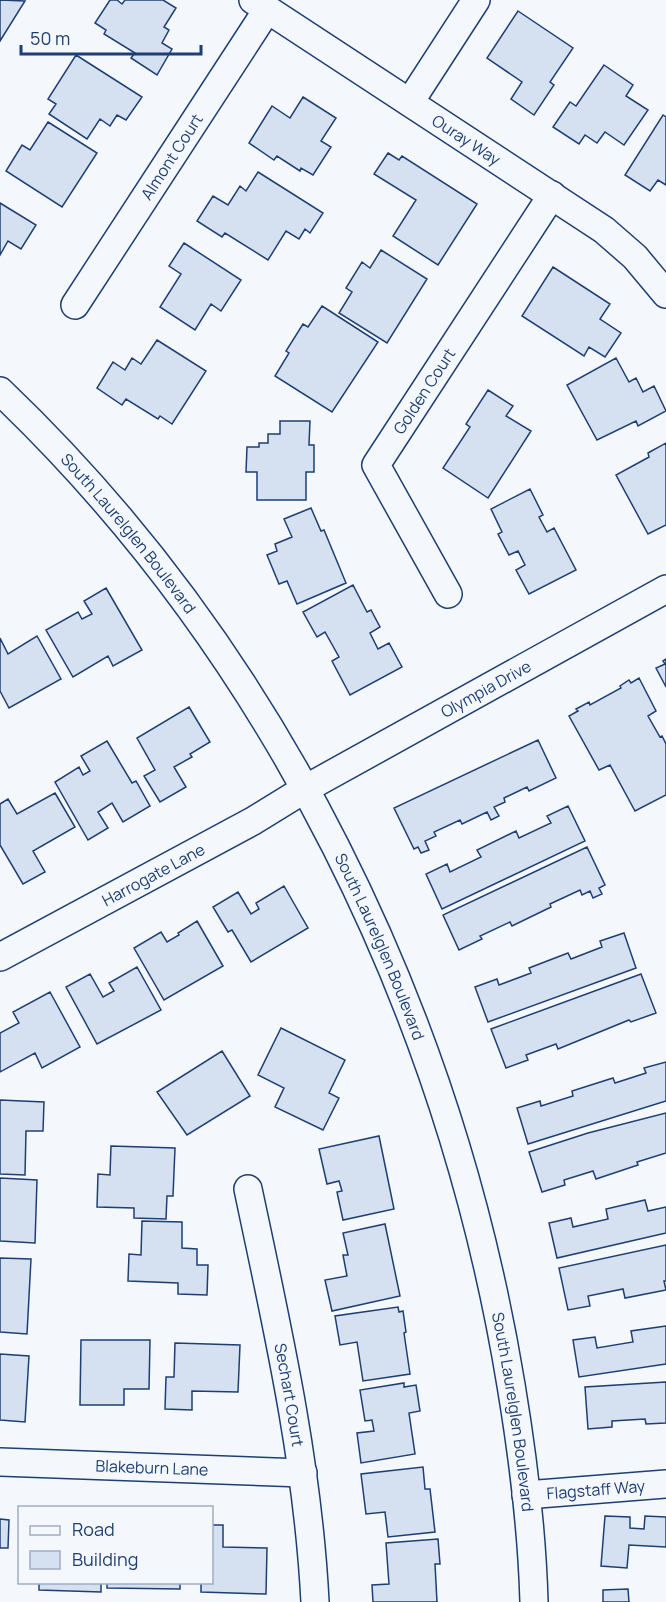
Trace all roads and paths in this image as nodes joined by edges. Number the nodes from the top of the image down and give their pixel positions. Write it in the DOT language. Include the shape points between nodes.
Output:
graph roads {
  1 [pos="476,0"];
  2 [pos="260,5"];
  3 [pos="410,102"];
  4 [pos="552,195"];
  5 [pos="666,294"];
  6 [pos="75,305"];
  7 [pos="0,391"];
  8 [pos="666,589"];
  9 [pos="448,594"];
  10 [pos="305,789"];
  11 [pos="0,957"];
  12 [pos="248,1189"];
  13 [pos="0,1462"];
  14 [pos="303,1473"];
  15 [pos="666,1484"];
  16 [pos="526,1495"];
  17 [pos="315,1602"];
  18 [pos="534,1602"];
  1 -- 3 [label="street"];
  2 -- 3 [label="street, Ouray Way"];
  2 -- 6 [label="street, Almont Court"];
  3 -- 4 [label="street, Ouray Way"];
  4 -- 5 [label="street, Ouray Way" via="604,230"];
  4 -- 9 [label="street, Golden Court" via="376,465"];
  7 -- 10 [label="street, South Laurelglen Boulevard" via="83,477 154,561 244,687"];
  8 -- 10 [label="street, Olympia Drive"];
  10 -- 11 [label="street, Harrogate Lane"];
  10 -- 16 [label="street, South Laurelglen Boulevard" via="390,964 456,1147 503,1335"];
  12 -- 14 [label="street, Sechart Court" via="290,1388"];
  13 -- 14 [label="street, Blakeburn Lane"];
  14 -- 17 [label="street, Sechart Court"];
  15 -- 16 [label="street, Flagstaff Way"];
  16 -- 18 [label="street, South Laurelglen Boulevard"];
}
